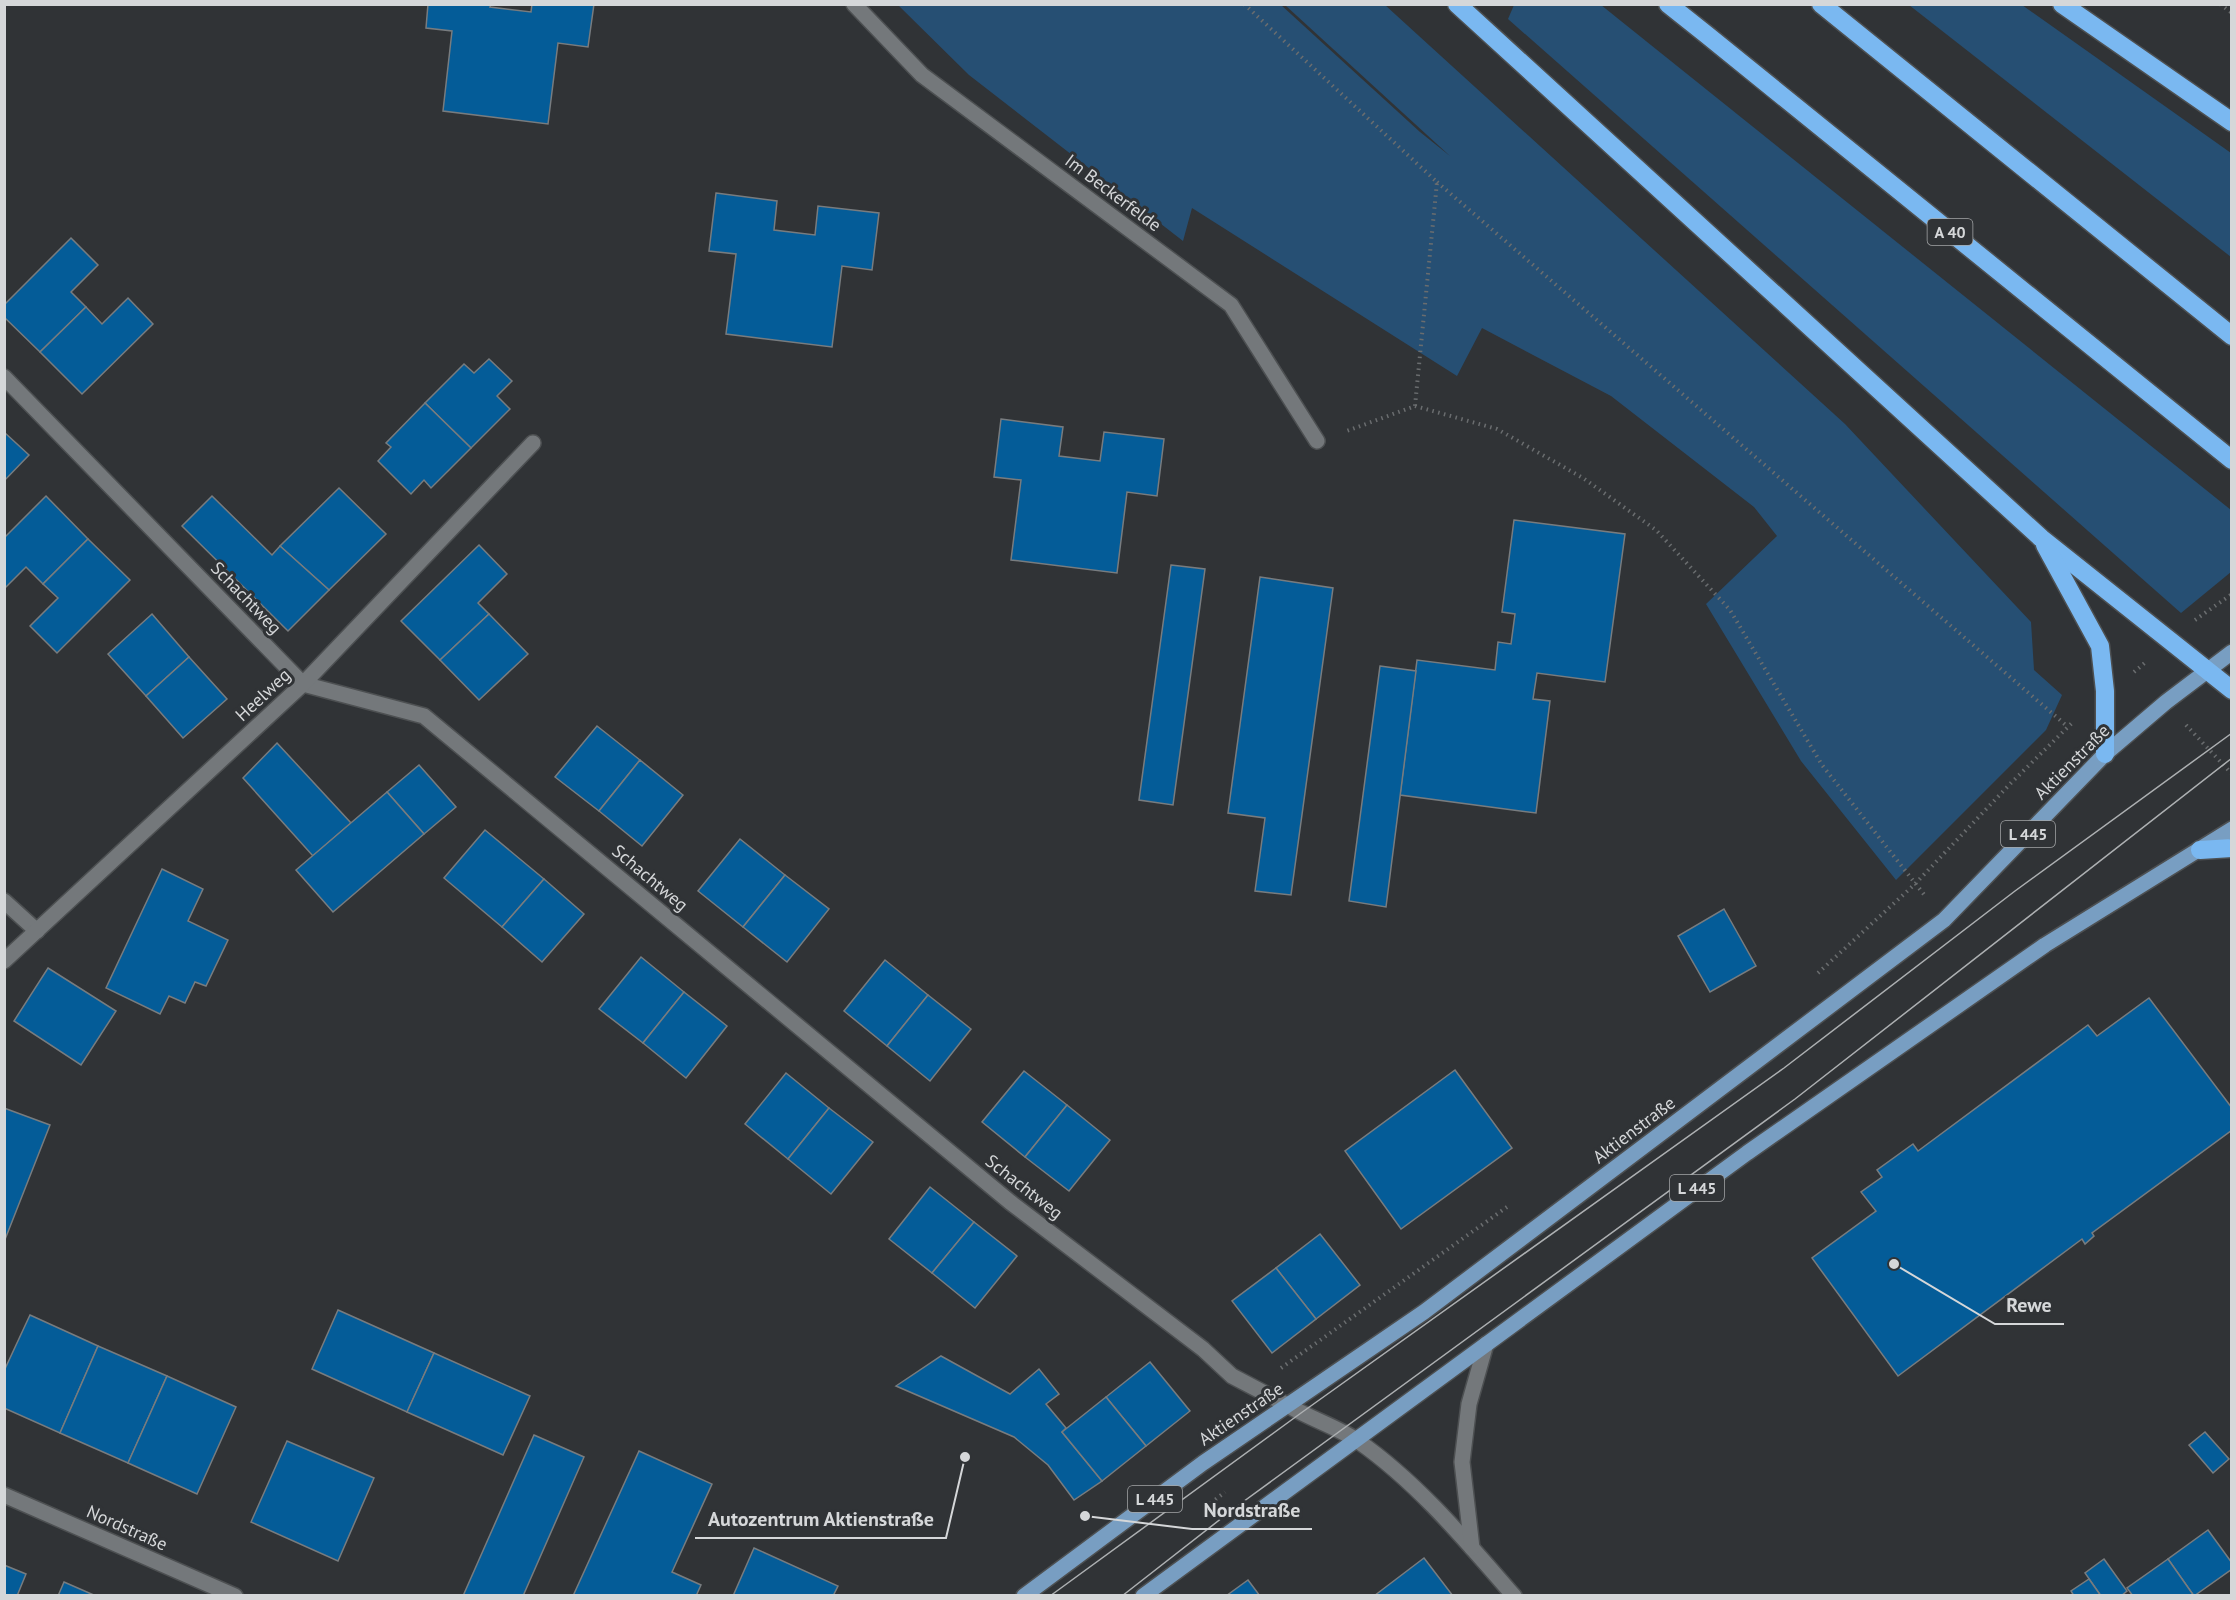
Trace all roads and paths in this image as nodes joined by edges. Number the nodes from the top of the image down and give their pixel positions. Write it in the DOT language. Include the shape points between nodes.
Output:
graph roads {
  1 [pos="854,4"];
  2 [pos="1244,4"];
  3 [pos="1457,4"];
  4 [pos="1668,4"];
  5 [pos="1821,4"];
  6 [pos="2062,4"];
  7 [pos="2220,4"];
  8 [pos="2232,13"];
  9 [pos="2232,122"];
  10 [pos="1437,182"];
  11 [pos="2232,336"];
  12 [pos="4,377"];
  13 [pos="1415,406"];
  14 [pos="1317,441"];
  15 [pos="533,442"];
  16 [pos="2232,460"];
  17 [pos="2042,538"];
  18 [pos="2232,594"];
  19 [pos="2210,610"];
  20 [pos="2168,638"];
  21 [pos="2232,652"];
  22 [pos="2206,670"];
  23 [pos="303,684"];
  24 [pos="2232,690"];
  25 [pos="2105,691"];
  26 [pos="2068,727"];
  27 [pos="2105,754"];
  28 [pos="2232,829"];
  29 [pos="2232,848"];
  30 [pos="2200,850"];
  31 [pos="1915,884"];
  32 [pos="4,901"];
  33 [pos="1944,920"];
  34 [pos="37,931"];
  35 [pos="4,961"];
  36 [pos="1810,980"];
  37 [pos="1514,1202"];
  38 [pos="1486,1344"];
  39 [pos="1254,1387"];
  40 [pos="1289,1406"];
  41 [pos="1356,1440"];
  42 [pos="1225,1492"];
  43 [pos="4,1495"];
  44 [pos="1206,1507"];
  45 [pos="1472,1548"];
  46 [pos="235,1596"];
  47 [pos="1024,1596"];
  48 [pos="1143,1596"];
  49 [pos="1514,1596"];
  1 -- 14 [label="street, Im Beckerfelde" via="922,75 1231,305"];
  2 -- 10 [label="path"];
  3 -- 17 [label="highway"];
  4 -- 16 [label="highway, A 40"];
  5 -- 11 [label="highway"];
  6 -- 9 [label="highway"];
  7 -- 8 [label="path"];
  10 -- 13 [label="path"];
  10 -- 26 [label="path"];
  12 -- 23 [label="street, Schachtweg"];
  13 -- 14 [label="path"];
  13 -- 31 [label="path" via="1497,429 1583,478 1656,530 1730,610 1822,765"];
  15 -- 23 [label="street, Heelweg"];
  17 -- 20 [label="highway"];
  17 -- 25 [label="highway" via="2100,646"];
  18 -- 19 [label="path"];
  20 -- 22 [label="highway"];
  20 -- 25 [label="path" via="2140,668"];
  21 -- 22 [label="main road, Aktienstraße / L 445"];
  22 -- 24 [label="highway"];
  22 -- 27 [label="main road, Aktienstraße / L 445"];
  23 -- 34 [label="street, Heelweg"];
  23 -- 39 [label="street, Schachtweg" via="424,716 1011,1202 1203,1349 1232,1376"];
  25 -- 26 [label="path"];
  25 -- 27 [label="highway"];
  26 -- 31 [label="path"];
  27 -- 33 [label="main road, Aktienstraße / L 445"];
  28 -- 30 [label="main road, L 445"];
  29 -- 30 [label="highway"];
  30 -- 38 [label="main road, L 445" via="2045,945 1746,1153"];
  31 -- 33 [label="path"];
  31 -- 36 [label="path"];
  32 -- 34 [label="street"];
  33 -- 40 [label="main road, Aktienstraße / L 445" via="1424,1312"];
  34 -- 35 [label="street, Heelweg"];
  37 -- 39 [label="path"];
  38 -- 41 [label="main road, L 445"];
  38 -- 45 [label="street" via="1469,1404 1462,1462"];
  39 -- 40 [label="street, Schachtweg"];
  40 -- 41 [label="street, Schachtweg"];
  40 -- 47 [label="main road, Aktienstraße / L 445" via="1203,1463"];
  41 -- 45 [label="street, Schachtweg" via="1389,1465"];
  41 -- 48 [label="main road, L 445"];
  42 -- 44 [label="path"];
  43 -- 46 [label="street, Nordstraße"];
  45 -- 49 [label="street, Schachtweg"];
}
